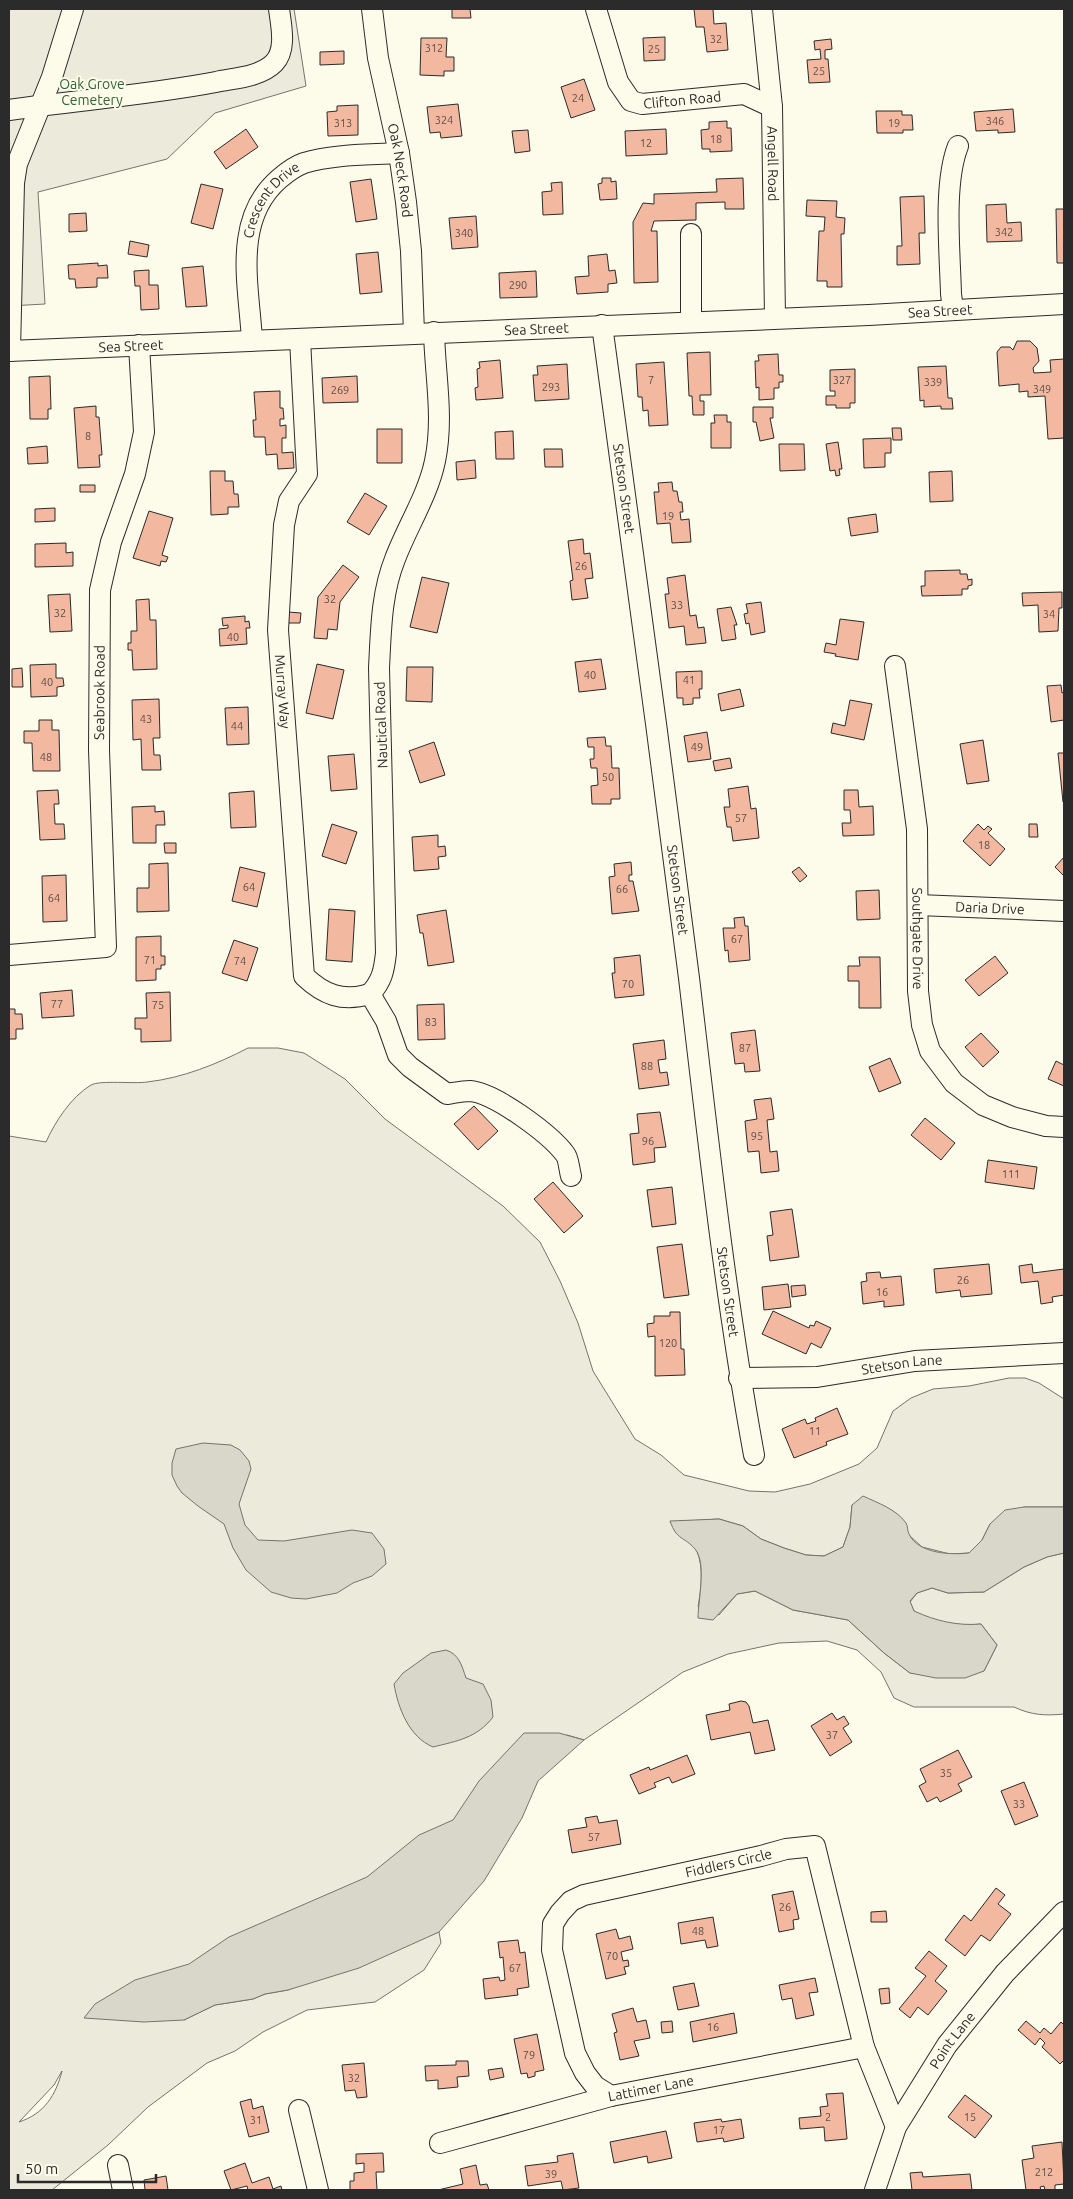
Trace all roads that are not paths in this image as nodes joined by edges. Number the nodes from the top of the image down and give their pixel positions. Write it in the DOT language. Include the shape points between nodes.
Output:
graph roads {
  1 [pos="73,9"];
  2 [pos="279,9"];
  3 [pos="372,9"];
  4 [pos="596,9"];
  5 [pos="762,9"];
  6 [pos="40,107"];
  7 [pos="772,107"];
  8 [pos="9,110"];
  9 [pos="958,146"];
  10 [pos="399,152"];
  11 [pos="11,177"];
  12 [pos="691,234"];
  13 [pos="1064,304"];
  14 [pos="953,309"];
  15 [pos="775,318"];
  16 [pos="691,322"];
  17 [pos="602,325"];
  18 [pos="434,332"];
  19 [pos="414,333"];
  20 [pos="300,339"];
  21 [pos="252,340"];
  22 [pos="139,345"];
  23 [pos="10,351"];
  24 [pos="895,666"];
  25 [pos="918,905"];
  26 [pos="1064,911"];
  27 [pos="9,956"];
  28 [pos="370,994"];
  29 [pos="1064,1127"];
  30 [pos="571,1176"];
  31 [pos="1064,1353"];
  32 [pos="740,1378"];
  33 [pos="754,1455"];
  34 [pos="1064,1912"];
  35 [pos="864,2047"];
  36 [pos="611,2096"];
  37 [pos="299,2110"];
  38 [pos="896,2127"];
  39 [pos="440,2143"];
  40 [pos="118,2165"];
  41 [pos="123,2190"];
  42 [pos="318,2190"];
  43 [pos="875,2190"];
  1 -- 6 [label="street"];
  2 -- 6 [label="street" via="281,53 275,63 263,71 181,88"];
  3 -- 10 [label="street, Oak Neck Road" via="378,58"];
  4 -- 7 [label="street, Clifton Road" via="618,82 631,101 642,104 744,94"];
  5 -- 7 [label="street, Angell Road"];
  6 -- 8 [label="street"];
  6 -- 11 [label="street"];
  7 -- 15 [label="street, Angell Road"];
  9 -- 14 [label="street" via="950,182"];
  10 -- 19 [label="street, Oak Neck Road" via="411,251"];
  10 -- 21 [label="street, Crescent Drive" via="301,164 268,190 252,217 247,244"];
  11 -- 23 [label="street"];
  12 -- 16 [label="street"];
  13 -- 14 [label="street, Sea Street"];
  14 -- 15 [label="street, Sea Street"];
  15 -- 16 [label="street, Sea Street"];
  16 -- 17 [label="street, Sea Street"];
  17 -- 18 [label="street, Sea Street"];
  17 -- 32 [label="street, Stetson Street"];
  18 -- 19 [label="street, Sea Street"];
  18 -- 28 [label="street, Nautical Road" via="440,415 437,450 426,487 394,560 386,588 381,627 379,668 386,953 384,975"];
  19 -- 20 [label="street, Sea Street"];
  20 -- 21 [label="street, Sea Street"];
  20 -- 28 [label="street, Murray Way" via="307,474 289,501 284,525 278,630 304,976 324,993 352,998"];
  21 -- 22 [label="street, Sea Street"];
  22 -- 23 [label="street, Sea Street"];
  22 -- 27 [label="street, Seabrook Road" via="144,432 100,590 99,759 106,948"];
  24 -- 25 [label="street, Southgate Drive" via="916,829"];
  25 -- 26 [label="street, Daria Drive"];
  25 -- 29 [label="street, Southgate Drive" via="918,991 922,1025 930,1051 954,1083 984,1105 1012,1117"];
  28 -- 30 [label="street" via="386,1021 398,1055 410,1067 447,1094 470,1091 505,1105 567,1155"];
  31 -- 32 [label="street, Stetson Lane" via="914,1361 817,1377"];
  32 -- 33 [label="street, Stetson Street"];
  34 -- 38 [label="street, Point Lane" via="1005,1973 947,2045"];
  35 -- 36 [label="street, Lattimer Lane"];
  35 -- 36 [label="street, Fiddlers Circle" via="815,1846 786,1849 584,1895 571,1901 560,1913 553,1924 552,1950 575,2053 595,2086"];
  35 -- 38 [label="street, Fiddlers Circle"];
  36 -- 39 [label="street, Lattimer Lane"];
  37 -- 42 [label="street"];
  38 -- 43 [label="street, Point Lane"];
  40 -- 41 [label="street"];
}
